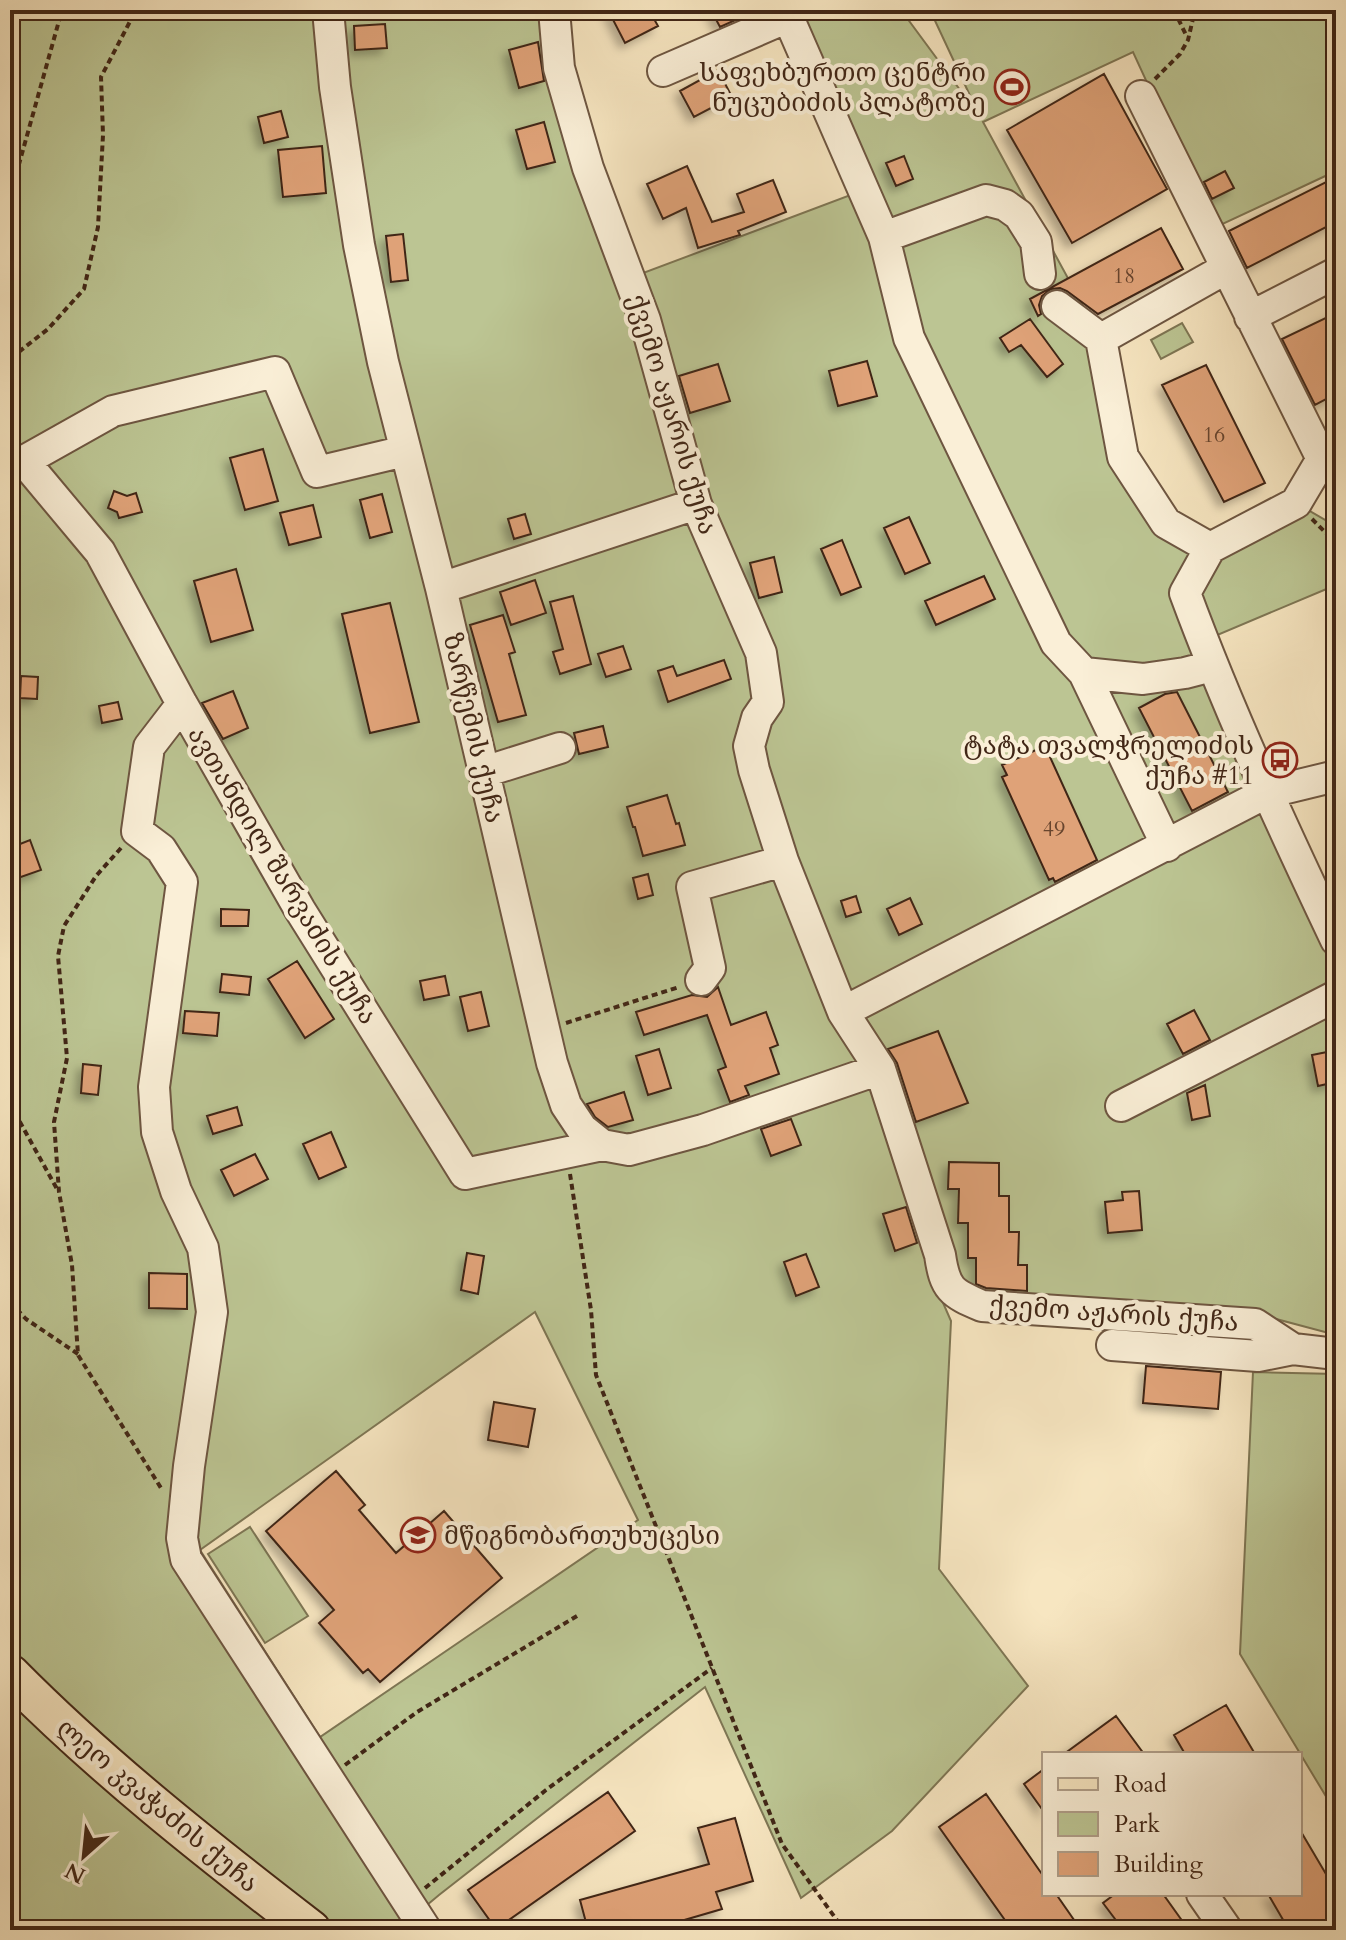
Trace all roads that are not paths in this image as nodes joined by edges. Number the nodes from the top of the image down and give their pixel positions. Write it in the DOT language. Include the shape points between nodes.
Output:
graph roads {
  1 [pos="328,10"];
  2 [pos="554,10"];
  3 [pos="785,14"];
  4 [pos="663,71"];
  5 [pos="1141,96"];
  6 [pos="884,237"];
  7 [pos="1225,269"];
  8 [pos="1336,273"];
  9 [pos="1040,274"];
  10 [pos="1057,306"];
  11 [pos="1250,317"];
  12 [pos="1101,339"];
  13 [pos="405,451"];
  14 [pos="1329,456"];
  15 [pos="696,504"];
  16 [pos="1210,548"];
  17 [pos="441,588"];
  18 [pos="1212,666"];
  19 [pos="1084,673"];
  20 [pos="182,704"];
  21 [pos="560,748"];
  22 [pos="484,772"];
  23 [pos="1336,776"];
  24 [pos="1266,793"];
  25 [pos="1167,846"];
  26 [pos="783,861"];
  27 [pos="1336,940"];
  28 [pos="701,980"];
  29 [pos="1336,996"];
  30 [pos="843,1012"];
  31 [pos="880,1069"];
  32 [pos="1121,1106"];
  33 [pos="602,1145"];
  34 [pos="1112,1345"];
  35 [pos="1293,1349"];
  36 [pos="1336,1354"];
  37 [pos="10,1674"];
  38 [pos="1203,1896"];
  39 [pos="311,1930"];
  40 [pos="426,1930"];
  41 [pos="1227,1930"];
  1 -- 13 [label="street, ზარწემის ქუჩა" via="359,245"];
  2 -- 15 [label="street, ქვემო აჟარის ქუჩა" via="559,68 584,156 645,320"];
  3 -- 4 [label="street"];
  3 -- 6 [label="street"];
  5 -- 7 [label="street"];
  6 -- 9 [label="street" via="986,200 1019,215 1036,242"];
  6 -- 19 [label="street" via="909,338 1056,643"];
  7 -- 11 [label="street"];
  7 -- 12 [label="street"];
  8 -- 11 [label="street"];
  10 -- 12 [label="street"];
  11 -- 14 [label="street"];
  12 -- 16 [label="street" via="1123,457 1166,523"];
  13 -- 17 [label="street, ზარწემის ქუჩა"];
  13 -- 20 [label="street, ავთანდილ შარვაძის ქუჩა" via="317,472 275,372 113,411 24,461 100,552"];
  14 -- 16 [label="street" via="1296,503"];
  15 -- 17 [label="street"];
  15 -- 26 [label="street, ქვემო აჟარის ქუჩა" via="761,653 768,702 749,746"];
  16 -- 18 [label="street" via="1185,593"];
  17 -- 22 [label="street, ზარწემის ქუჩა"];
  18 -- 19 [label="street" via="1143,679"];
  18 -- 24 [label="street"];
  19 -- 25 [label="street"];
  20 -- 33 [label="street, ავთანდილ შარვაძის ქუჩა" via="300,910 465,1174"];
  20 -- 40 [label="street" via="149,747 137,831 161,849 182,882 154,1087 157,1132 176,1191 203,1248 212,1312 189,1466 182,1538 186,1559"];
  21 -- 22 [label="street"];
  22 -- 33 [label="street, ზარწემის ქუჩა" via="566,1105 582,1129"];
  23 -- 24 [label="street"];
  24 -- 25 [label="street"];
  24 -- 27 [label="street"];
  25 -- 30 [label="street"];
  26 -- 28 [label="street" via="692,887 710,968"];
  26 -- 30 [label="street, ქვემო აჟარის ქუჩა"];
  29 -- 32 [label="street"];
  30 -- 31 [label="street, ქვემო აჟარის ქუჩა"];
  31 -- 33 [label="street" via="703,1130 629,1150"];
  31 -- 35 [label="street, ქვემო აჟარის ქუჩა" via="940,1255 943,1280 960,1296 982,1306 1255,1324"];
  34 -- 35 [label="street" via="1258,1356"];
  35 -- 36 [label="street, ქვემო აჟარის ქუჩა"];
  37 -- 39 [label="main road, ლეო კვაჭაძის ქუჩა" via="66,1731 194,1840"];
  38 -- 41 [label="street"];
}
